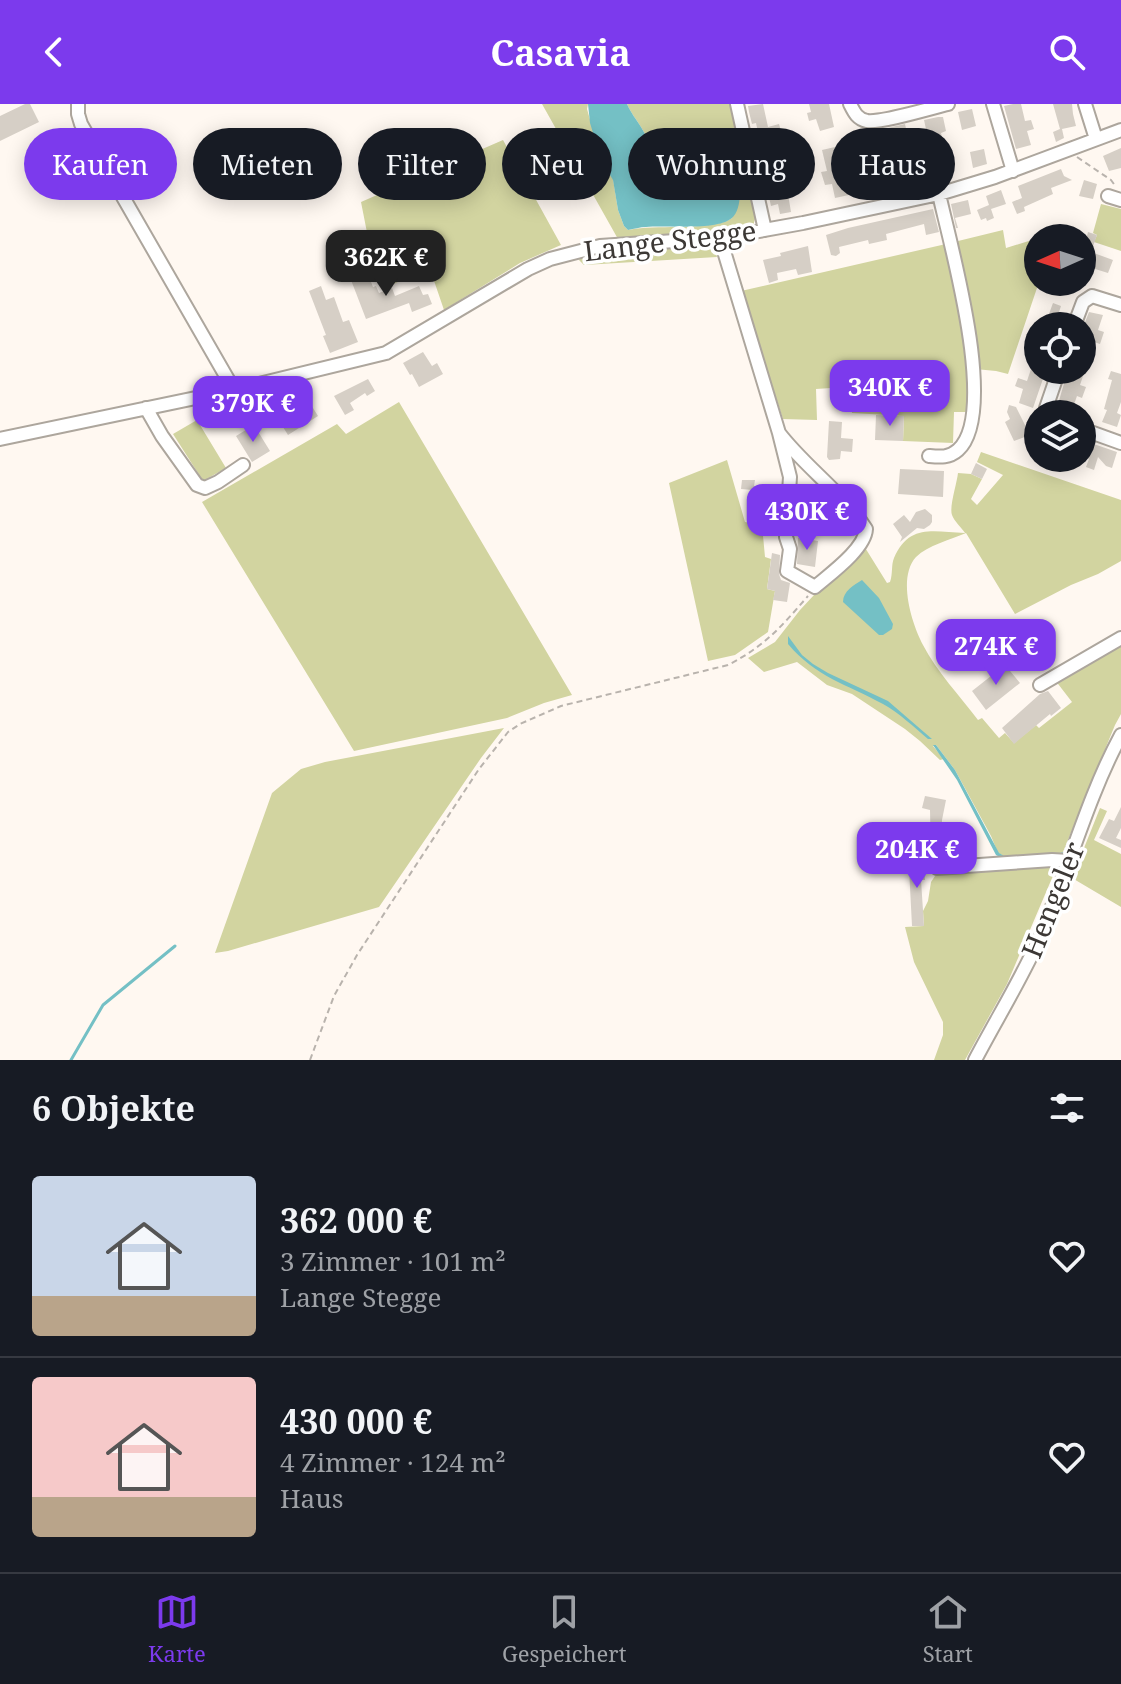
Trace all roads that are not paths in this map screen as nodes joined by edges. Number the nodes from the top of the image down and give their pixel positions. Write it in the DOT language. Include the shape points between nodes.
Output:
graph roads {
  1 [pos="78,104"];
  2 [pos="737,104"];
  3 [pos="850,104"];
  4 [pos="948,104"];
  5 [pos="993,104"];
  6 [pos="1085,104"];
  7 [pos="1121,130"];
  8 [pos="1096,139"];
  9 [pos="1013,171"];
  10 [pos="955,189"];
  11 [pos="910,200"];
  12 [pos="940,200"];
  13 [pos="765,230"];
  14 [pos="720,238"];
  15 [pos="1121,305"];
  16 [pos="1079,312"];
  17 [pos="234,390"];
  18 [pos="146,408"];
  19 [pos="779,433"];
  20 [pos="1096,434"];
  21 [pos="0,439"];
  22 [pos="1121,443"];
  23 [pos="929,456"];
  24 [pos="243,465"];
  25 [pos="1121,638"];
  26 [pos="1040,685"];
  27 [pos="1121,735"];
  28 [pos="1069,861"];
  29 [pos="937,868"];
  30 [pos="975,1060"];
  1 -- 17 [label="street" via="81,124"];
  2 -- 13 [label="street"];
  3 -- 4 [label="street" via="865,121"];
  5 -- 9 [label="street"];
  6 -- 8 [label="street"];
  7 -- 8 [label="street, Lange Stegge"];
  8 -- 9 [label="street, Lange Stegge"];
  9 -- 10 [label="street, Lange Stegge"];
  11 -- 13 [label="street, Lange Stegge"];
  12 -- 23 [label="street" via="969,329 974,408 958,450 947,457"];
  13 -- 14 [label="street, Lange Stegge"];
  14 -- 17 [label="street, Lange Stegge" via="600,246 550,259 386,353"];
  14 -- 19 [label="street"];
  15 -- 16 [label="street" via="1092,296"];
  17 -- 18 [label="street, Lange Stegge"];
  18 -- 21 [label="street, Lange Stegge"];
  18 -- 24 [label="street" via="197,485 205,488"];
  19 -- 19 [label="street" via="866,529 844,562 815,587 787,571 790,477"];
  20 -- 22 [label="street"];
  25 -- 26 [label="street"];
  27 -- 28 [label="street, Hengeler"];
  28 -- 29 [label="street"];
  28 -- 30 [label="street, Hengeler" via="1016,987"];
}
